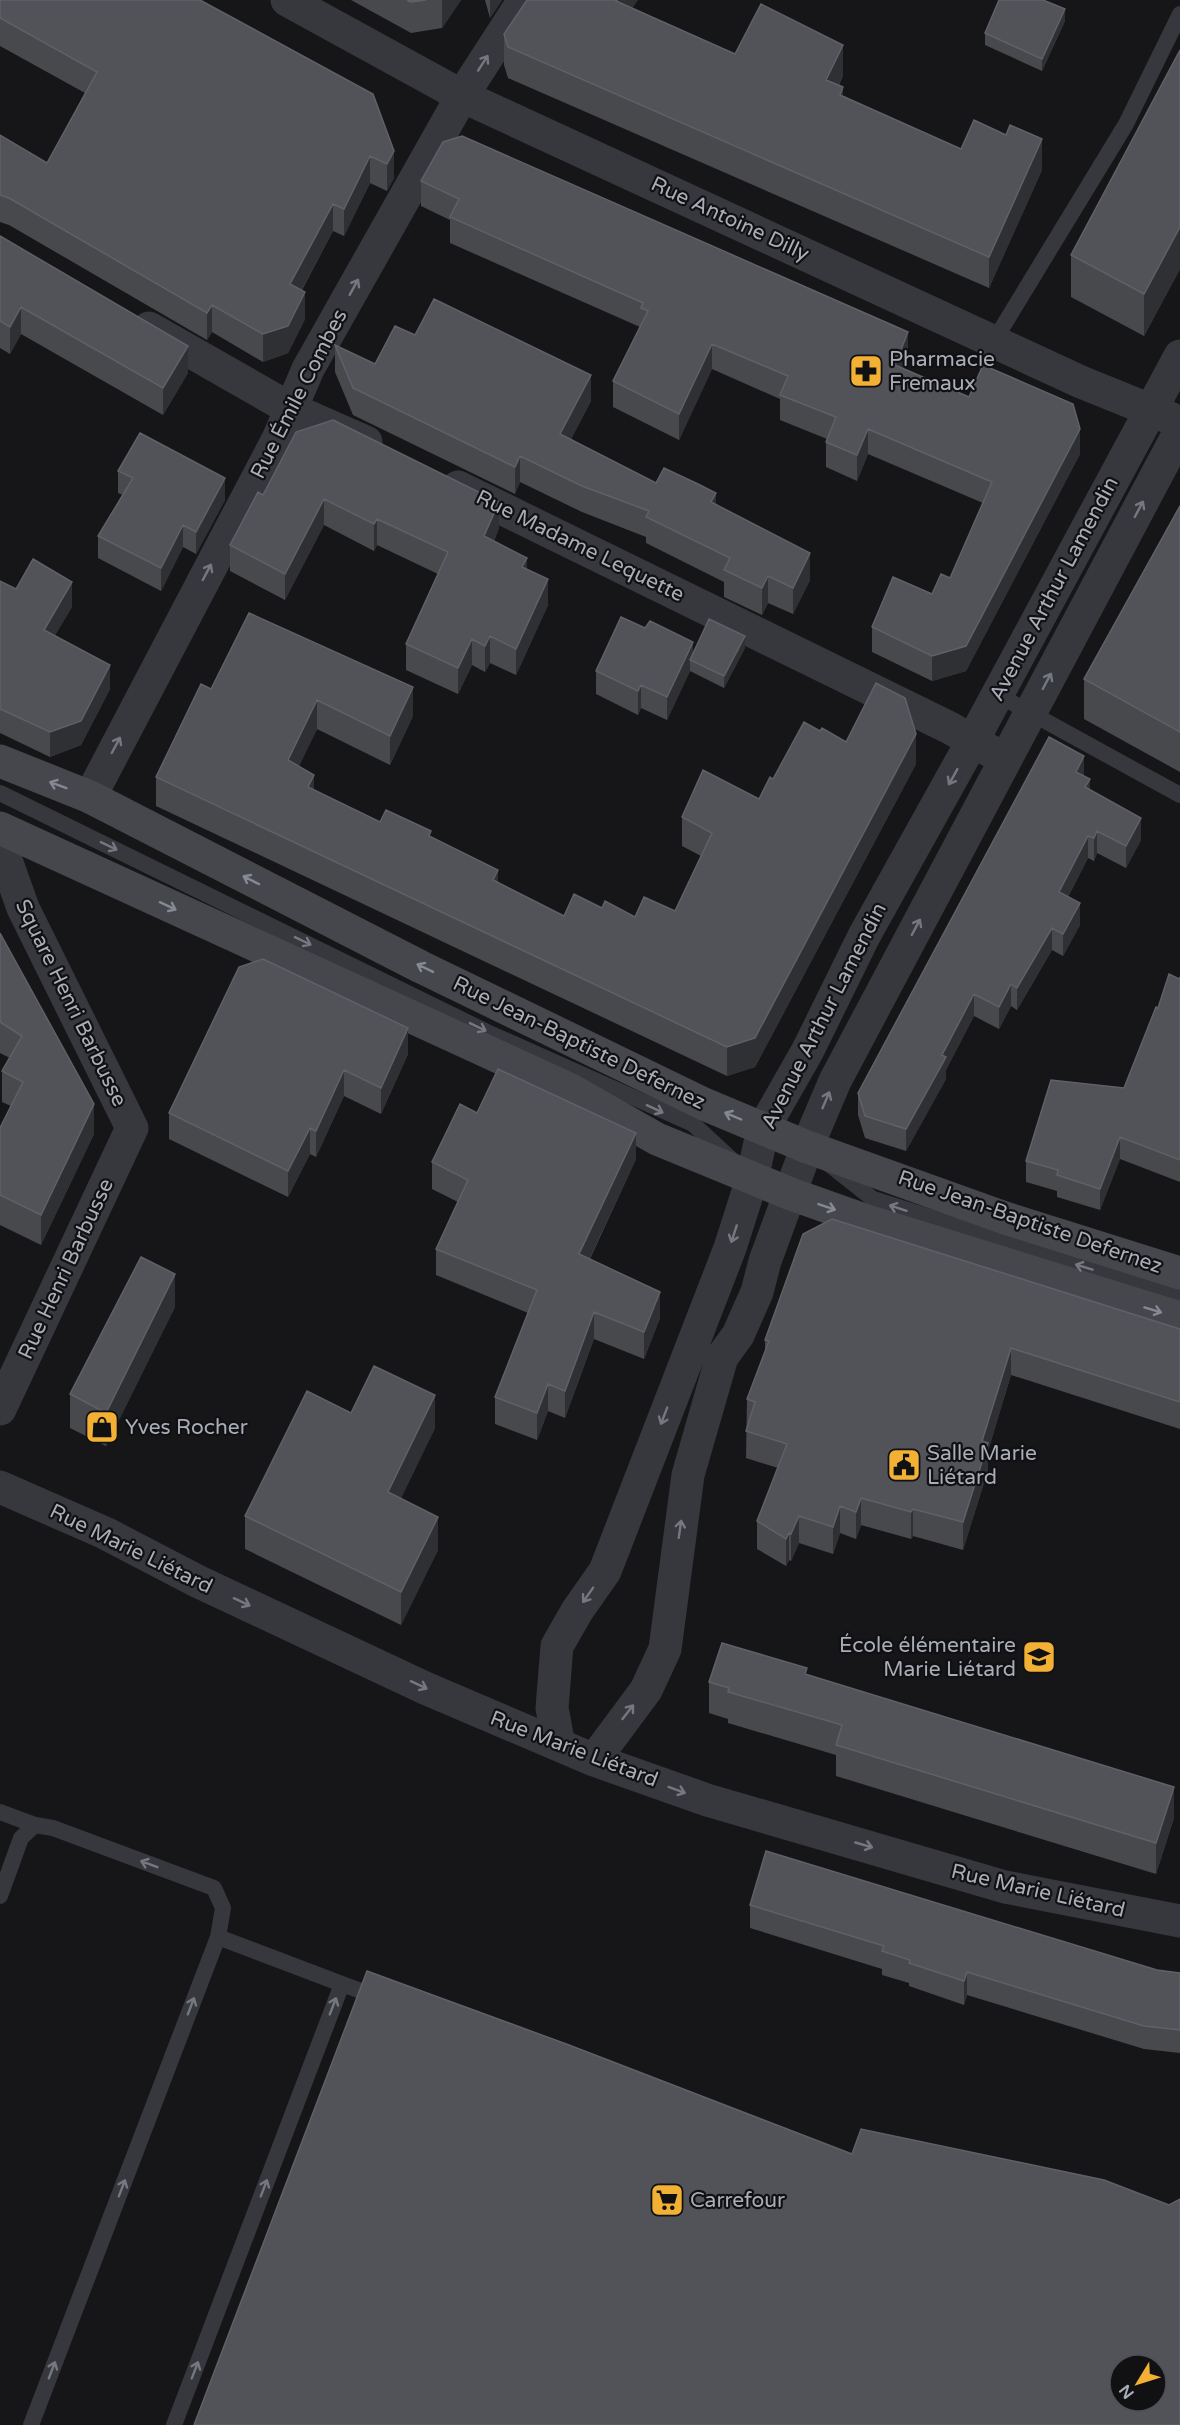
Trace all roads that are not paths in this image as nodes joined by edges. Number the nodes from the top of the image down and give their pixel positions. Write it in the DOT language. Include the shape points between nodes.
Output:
graph roads {
  1 [pos="287,0"];
  2 [pos="524,0"];
  3 [pos="1180,14"];
  4 [pos="462,96"];
  5 [pos="124,313"];
  6 [pos="994,341"];
  7 [pos="1180,356"];
  8 [pos="291,409"];
  9 [pos="1150,411"];
  10 [pos="1180,423"];
  11 [pos="1180,431"];
  12 [pos="390,453"];
  13 [pos="433,474"];
  14 [pos="998,695"];
  15 [pos="1030,712"];
  16 [pos="973,740"];
  17 [pos="0,760"];
  18 [pos="1005,760"];
  19 [pos="0,793"];
  20 [pos="1180,795"];
  21 [pos="90,797"];
  22 [pos="0,828"];
  23 [pos="0,843"];
  24 [pos="132,1128"];
  25 [pos="763,1129"];
  26 [pos="807,1147"];
  27 [pos="752,1179"];
  28 [pos="791,1194"];
  29 [pos="1180,1273"];
  30 [pos="1180,1296"];
  31 [pos="1180,1318"];
  32 [pos="0,1409"];
  33 [pos="0,1486"];
  34 [pos="559,1745"];
  35 [pos="594,1760"];
  36 [pos="0,1812"];
  37 [pos="35,1825"];
  38 [pos="0,1896"];
  39 [pos="1180,1921"];
  40 [pos="218,1937"];
  41 [pos="342,1984"];
  42 [pos="393,2003"];
  43 [pos="31,2425"];
  44 [pos="174,2425"];
  1 -- 4 [label="street, Rue Antoine Dilly"];
  4 -- 2 [label="street, Rue Émile Combes, one-way"];
  3 -- 6 [label="lane" via="1126,124"];
  4 -- 6 [label="street, Rue Antoine Dilly"];
  8 -- 4 [label="street, Rue Émile Combes, one-way" via="308,369"];
  5 -- 8 [label="street"];
  6 -- 9 [label="street, Rue Antoine Dilly"];
  7 -- 9 [label="street, Avenue Arthur Lamendin"];
  8 -- 12 [label="street"];
  21 -- 8 [label="street, Rue Émile Combes, one-way"];
  9 -- 10 [label="street, Rue Antoine Dilly"];
  9 -- 14 [label="street, Avenue Arthur Lamendin"];
  15 -- 11 [label="street, one-way"];
  13 -- 16 [label="street, Rue Madame Lequette"];
  14 -- 15 [label="lane"];
  14 -- 16 [label="street, Avenue Arthur Lamendin"];
  15 -- 18 [label="street"];
  15 -- 20 [label="lane"];
  16 -- 18 [label="street, Rue Madame Lequette"];
  16 -- 25 [label="street, Avenue Arthur Lamendin, one-way"];
  21 -- 17 [label="main road, Rue Jean-Baptiste Defernez, one-way"];
  26 -- 18 [label="street, one-way" via="835,1081"];
  19 -- 27 [label="lane, one-way" via="488,1032 693,1124"];
  25 -- 21 [label="main road, Rue Jean-Baptiste Defernez, one-way" via="421,966"];
  22 -- 27 [label="main road, Rue Jean-Baptiste Defernez, one-way" via="571,1090 657,1139"];
  23 -- 24 [label="street, Square Henri Barbusse" via="23,908"];
  24 -- 32 [label="street, Rue Henri Barbusse"];
  25 -- 26 [label="main road, Rue Jean-Baptiste Defernez"];
  25 -- 27 [label="street, Avenue Arthur Lamendin"];
  26 -- 28 [label="street"];
  26 -- 29 [label="main road, Rue Jean-Baptiste Defernez" via="1005,1218"];
  30 -- 26 [label="lane, one-way" via="873,1199"];
  27 -- 28 [label="main road, Rue Jean-Baptiste Defernez"];
  27 -- 34 [label="street, Avenue Arthur Lamendin, one-way" via="730,1248 604,1571 557,1646 552,1708"];
  28 -- 31 [label="main road, Rue Jean-Baptiste Defernez, one-way"];
  35 -- 28 [label="street, one-way" via="646,1690 665,1649 688,1475 722,1357 738,1335"];
  33 -- 34 [label="street, Rue Marie Liétard, one-way" via="425,1688"];
  34 -- 35 [label="street, Rue Marie Liétard"];
  35 -- 39 [label="street, Rue Marie Liétard, one-way" via="708,1800 1005,1887"];
  36 -- 37 [label="lane"];
  37 -- 38 [label="lane" via="21,1838"];
  40 -- 37 [label="lane, one-way" via="224,1908 214,1888 53,1828"];
  40 -- 41 [label="lane"];
  43 -- 40 [label="lane, one-way"];
  41 -- 42 [label="lane"];
  44 -- 41 [label="lane, one-way"];
}
